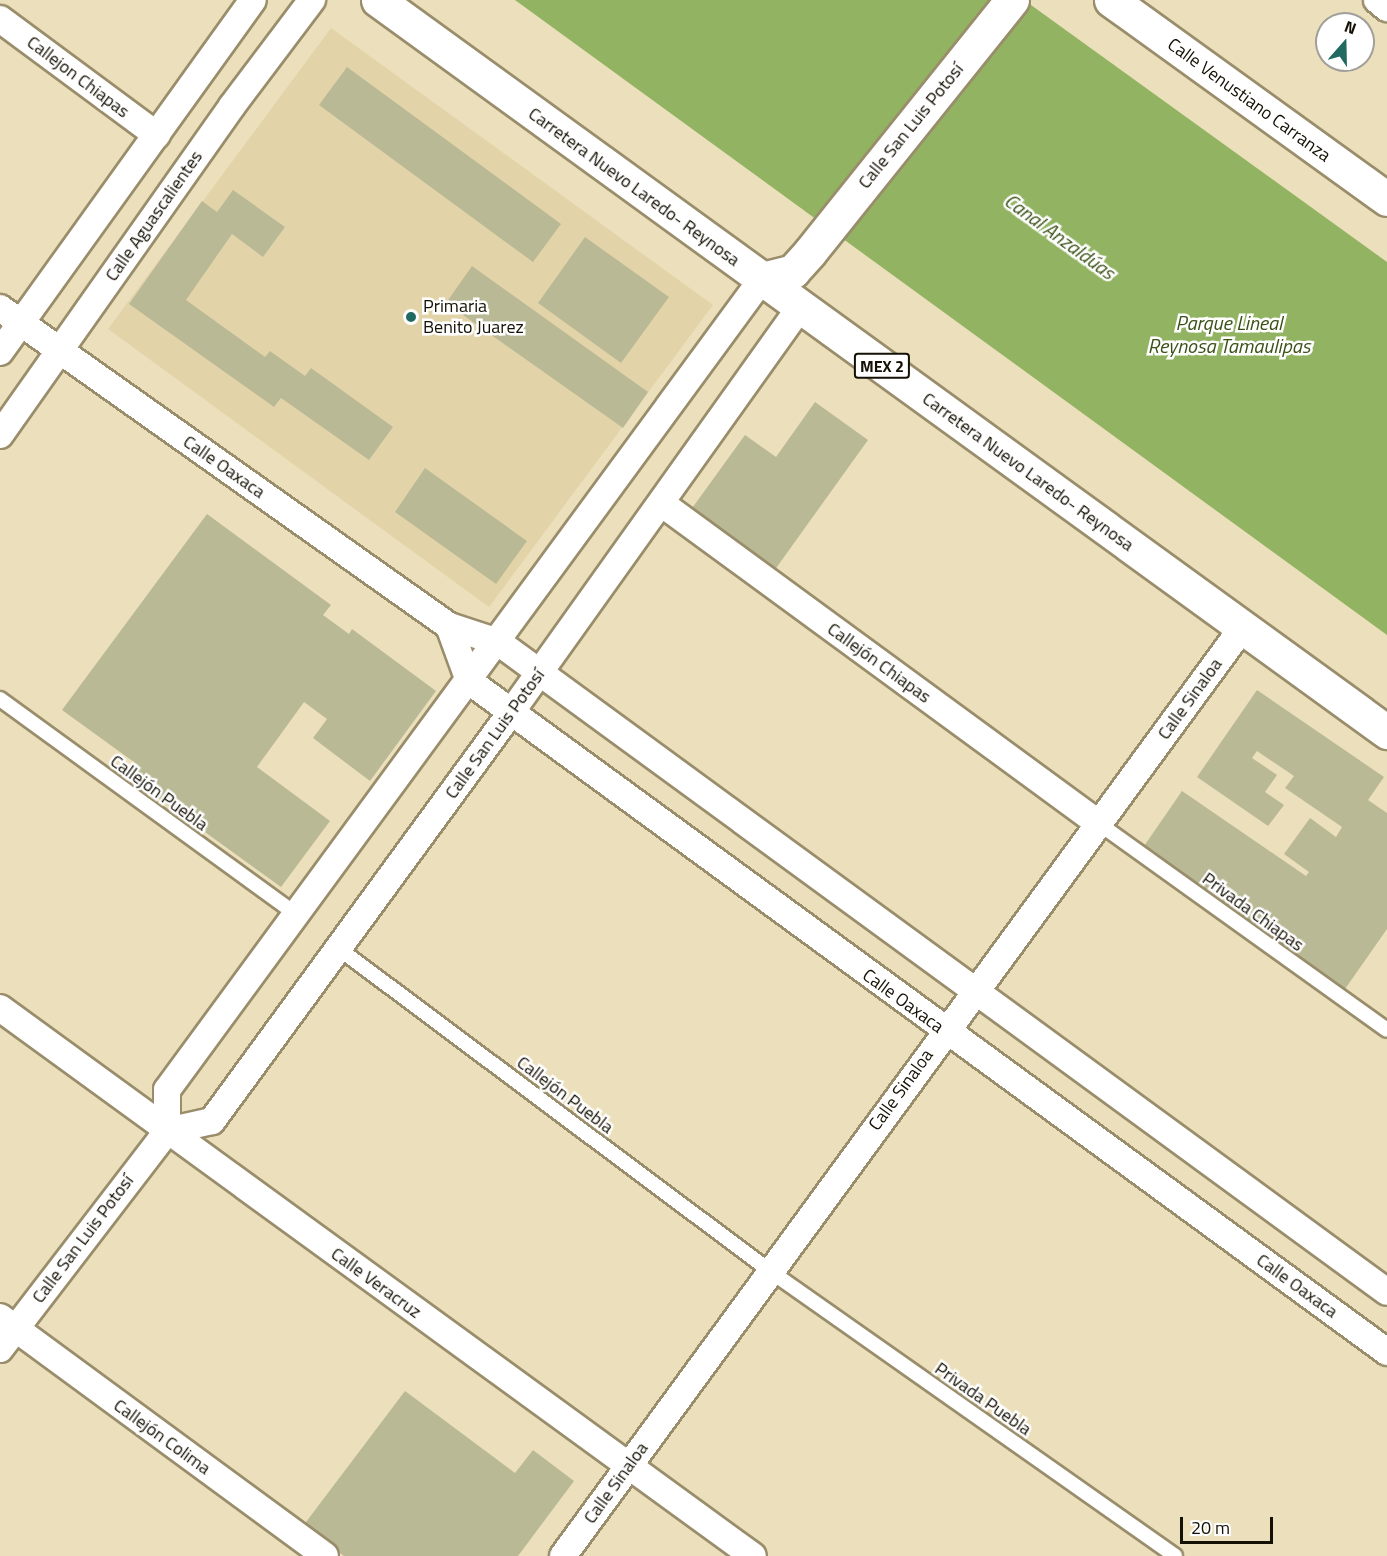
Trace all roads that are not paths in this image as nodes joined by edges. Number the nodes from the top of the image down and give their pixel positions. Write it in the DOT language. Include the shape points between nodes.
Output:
graph roads {
  1 [pos="253,0"];
  2 [pos="312,0"];
  3 [pos="378,0"];
  4 [pos="1012,0"];
  5 [pos="1110,0"];
  6 [pos="1377,0"];
  7 [pos="1387,8"];
  8 [pos="0,19"];
  9 [pos="157,135"];
  10 [pos="1387,199"];
  11 [pos="801,261"];
  12 [pos="762,279"];
  13 [pos="800,307"];
  14 [pos="0,308"];
  15 [pos="21,324"];
  16 [pos="0,352"];
  17 [pos="60,352"];
  18 [pos="0,435"];
  19 [pos="661,503"];
  20 [pos="449,626"];
  21 [pos="1243,627"];
  22 [pos="498,642"];
  23 [pos="539,673"];
  24 [pos="469,681"];
  25 [pos="0,699"];
  26 [pos="512,711"];
  27 [pos="1387,732"];
  28 [pos="1098,823"];
  29 [pos="297,915"];
  30 [pos="338,948"];
  31 [pos="974,991"];
  32 [pos="0,1008"];
  33 [pos="1387,1030"];
  34 [pos="945,1031"];
  35 [pos="166,1131"];
  36 [pos="770,1271"];
  37 [pos="1387,1292"];
  38 [pos="5,1332"];
  39 [pos="1387,1352"];
  40 [pos="629,1466"];
  41 [pos="325,1556"];
  42 [pos="563,1556"];
  43 [pos="753,1556"];
  44 [pos="1175,1556"];
  1 -- 9 [label="street"];
  2 -- 17 [label="street, Calle Aguascalientes" via="232,106"];
  3 -- 12 [label="main road, Carretera Nuevo Laredo- Reynosa / MEX 2"];
  4 -- 11 [label="main road, Calle San Luis Potosí"];
  5 -- 10 [label="main road, Calle Venustiano Carranza"];
  6 -- 7 [label="street"];
  8 -- 9 [label="street, Callejon Chiapas"];
  9 -- 15 [label="street"];
  11 -- 12 [label="main road"];
  11 -- 13 [label="main road"];
  12 -- 13 [label="main road, Carretera Nuevo Laredo- Reynosa / MEX 2"];
  12 -- 22 [label="street"];
  13 -- 19 [label="street, Calle San Luis Potosí"];
  13 -- 21 [label="main road, Carretera Nuevo Laredo- Reynosa / MEX 2"];
  14 -- 15 [label="street, Calle Oaxaca"];
  15 -- 16 [label="street"];
  15 -- 17 [label="street, Calle Oaxaca"];
  17 -- 18 [label="street, Calle Aguascalientes"];
  17 -- 20 [label="street, Calle Oaxaca"];
  19 -- 23 [label="street, Calle San Luis Potosí"];
  19 -- 28 [label="street, Callejón Chiapas"];
  20 -- 22 [label="street, Calle Oaxaca"];
  20 -- 24 [label="street"];
  21 -- 27 [label="main road, Carretera Nuevo Laredo- Reynosa / MEX 2"];
  21 -- 28 [label="street, Calle Sinaloa"];
  22 -- 23 [label="street, Calle Oaxaca"];
  22 -- 24 [label="street"];
  23 -- 26 [label="street, Calle San Luis Potosí"];
  23 -- 31 [label="street, Calle Oaxaca"];
  24 -- 26 [label="street, Calle Oaxaca"];
  24 -- 29 [label="street"];
  25 -- 29 [label="lane, Callejón Puebla"];
  26 -- 30 [label="street, Calle San Luis Potosí"];
  26 -- 34 [label="street, Calle Oaxaca"];
  28 -- 31 [label="street, Calle Sinaloa"];
  28 -- 33 [label="lane, Privada Chiapas"];
  29 -- 35 [label="street" via="167,1090"];
  30 -- 35 [label="street, Calle San Luis Potosí" via="212,1121"];
  30 -- 36 [label="lane, Callejón Puebla"];
  31 -- 34 [label="street, Calle Sinaloa"];
  31 -- 37 [label="street, Calle Oaxaca"];
  32 -- 35 [label="street, Calle Veracruz"];
  34 -- 36 [label="street, Calle Sinaloa"];
  34 -- 39 [label="street, Calle Oaxaca"];
  35 -- 38 [label="street, Calle San Luis Potosí"];
  35 -- 40 [label="street, Calle Veracruz"];
  36 -- 40 [label="street, Calle Sinaloa"];
  36 -- 44 [label="lane, Privada Puebla"];
  38 -- 41 [label="street, Callejón Colima"];
  40 -- 42 [label="street, Calle Sinaloa"];
  40 -- 43 [label="street, Calle Veracruz"];
}
